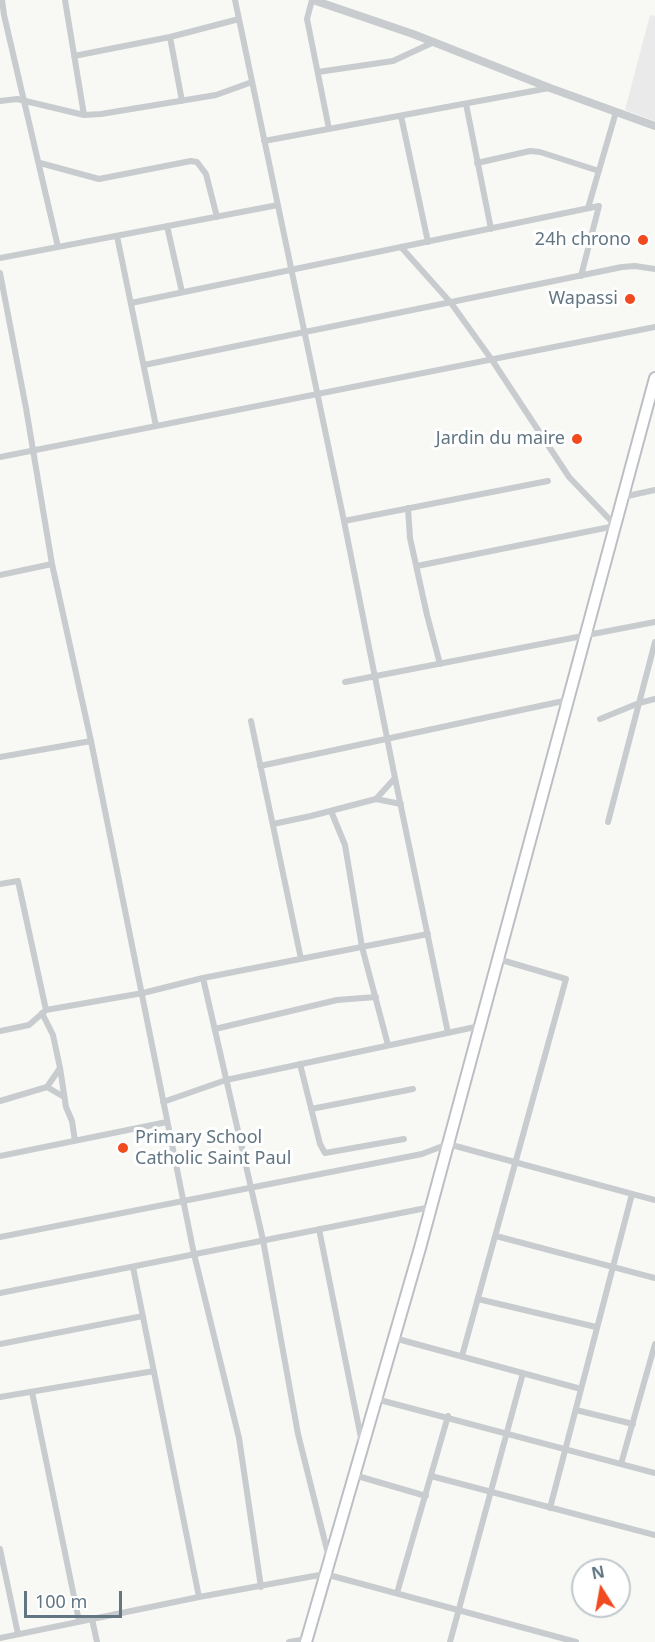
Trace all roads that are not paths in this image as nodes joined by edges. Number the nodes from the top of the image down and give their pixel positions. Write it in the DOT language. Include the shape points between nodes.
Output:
graph roads {
  1 [pos="2,0"];
  2 [pos="65,0"];
  3 [pos="235,0"];
  4 [pos="313,0"];
  5 [pos="238,19"];
  6 [pos="170,37"];
  7 [pos="434,42"];
  8 [pos="74,56"];
  9 [pos="318,72"];
  10 [pos="252,82"];
  11 [pos="550,88"];
  12 [pos="0,100"];
  13 [pos="24,101"];
  14 [pos="182,101"];
  15 [pos="466,104"];
  16 [pos="616,112"];
  17 [pos="84,115"];
  18 [pos="401,116"];
  19 [pos="655,126"];
  20 [pos="329,129"];
  21 [pos="264,141"];
  22 [pos="39,162"];
  23 [pos="477,162"];
  24 [pos="599,171"];
  25 [pos="278,205"];
  26 [pos="588,208"];
  27 [pos="217,217"];
  28 [pos="167,226"];
  29 [pos="491,229"];
  30 [pos="117,236"];
  31 [pos="428,242"];
  32 [pos="58,247"];
  33 [pos="401,247"];
  34 [pos="0,258"];
  35 [pos="655,269"];
  36 [pos="291,270"];
  37 [pos="0,273"];
  38 [pos="581,276"];
  39 [pos="182,292"];
  40 [pos="131,303"];
  41 [pos="451,303"];
  42 [pos="655,327"];
  43 [pos="304,332"];
  44 [pos="492,360"];
  45 [pos="144,365"];
  46 [pos="655,381"];
  47 [pos="317,394"];
  48 [pos="156,426"];
  49 [pos="33,450"];
  50 [pos="0,457"];
  51 [pos="548,481"];
  52 [pos="655,490"];
  53 [pos="623,497"];
  54 [pos="408,508"];
  55 [pos="344,521"];
  56 [pos="615,526"];
  57 [pos="52,564"];
  58 [pos="417,566"];
  59 [pos="0,575"];
  60 [pos="655,622"];
  61 [pos="585,636"];
  62 [pos="655,642"];
  63 [pos="440,664"];
  64 [pos="375,677"];
  65 [pos="345,682"];
  66 [pos="568,699"];
  67 [pos="655,699"];
  68 [pos="639,703"];
  69 [pos="600,719"];
  70 [pos="251,721"];
  71 [pos="388,738"];
  72 [pos="91,741"];
  73 [pos="0,758"];
  74 [pos="260,766"];
  75 [pos="394,778"];
  76 [pos="376,799"];
  77 [pos="401,804"];
  78 [pos="331,811"];
  79 [pos="608,822"];
  80 [pos="273,824"];
  81 [pos="0,884"];
  82 [pos="428,934"];
  83 [pos="362,947"];
  84 [pos="301,959"];
  85 [pos="498,959"];
  86 [pos="203,978"];
  87 [pos="143,993"];
  88 [pos="376,997"];
  89 [pos="44,1012"];
  90 [pos="480,1026"];
  91 [pos="215,1029"];
  92 [pos="0,1031"];
  93 [pos="448,1033"];
  94 [pos="388,1045"];
  95 [pos="300,1064"];
  96 [pos="60,1068"];
  97 [pos="226,1080"];
  98 [pos="48,1087"];
  99 [pos="413,1089"];
  100 [pos="64,1096"];
  101 [pos="0,1101"];
  102 [pos="163,1102"];
  103 [pos="311,1109"];
  104 [pos="167,1122"];
  105 [pos="404,1139"];
  106 [pos="75,1141"];
  107 [pos="448,1144"];
  108 [pos="0,1156"];
  109 [pos="516,1162"];
  110 [pos="251,1186"];
  111 [pos="632,1194"];
  112 [pos="655,1200"];
  113 [pos="183,1201"];
  114 [pos="431,1207"];
  115 [pos="319,1229"];
  116 [pos="496,1236"];
  117 [pos="0,1238"];
  118 [pos="263,1240"];
  119 [pos="194,1254"];
  120 [pos="612,1266"];
  121 [pos="133,1267"];
  122 [pos="655,1278"];
  123 [pos="0,1293"];
  124 [pos="478,1299"];
  125 [pos="143,1316"];
  126 [pos="596,1328"];
  127 [pos="394,1338"];
  128 [pos="0,1344"];
  129 [pos="655,1344"];
  130 [pos="462,1356"];
  131 [pos="154,1371"];
  132 [pos="523,1373"];
  133 [pos="581,1389"];
  134 [pos="33,1392"];
  135 [pos="0,1397"];
  136 [pos="376,1398"];
  137 [pos="576,1410"];
  138 [pos="448,1416"];
  139 [pos="633,1424"];
  140 [pos="507,1433"];
  141 [pos="363,1446"];
  142 [pos="565,1449"];
  143 [pos="621,1464"];
  144 [pos="655,1473"];
  145 [pos="354,1475"];
  146 [pos="431,1476"];
  147 [pos="492,1492"];
  148 [pos="426,1496"];
  149 [pos="550,1508"];
  150 [pos="655,1535"];
  151 [pos="0,1549"];
  152 [pos="329,1560"];
  153 [pos="326,1574"];
  154 [pos="261,1587"];
  155 [pos="397,1593"];
  156 [pos="199,1597"];
  157 [pos="460,1610"];
  158 [pos="92,1619"];
  159 [pos="79,1621"];
  160 [pos="18,1634"];
  161 [pos="0,1638"];
  162 [pos="306,1640"];
  163 [pos="97,1642"];
  164 [pos="289,1642"];
  165 [pos="450,1642"];
  166 [pos="576,1642"];
  1 -- 13 [label="street"];
  2 -- 8 [label="street"];
  3 -- 5 [label="street"];
  4 -- 7 [label="street"];
  4 -- 9 [label="street" via="307,19"];
  5 -- 6 [label="street"];
  5 -- 10 [label="street"];
  6 -- 8 [label="street"];
  6 -- 14 [label="street"];
  7 -- 9 [label="street" via="393,61"];
  7 -- 11 [label="street"];
  8 -- 17 [label="street"];
  9 -- 20 [label="street"];
  10 -- 14 [label="street" via="216,95"];
  10 -- 21 [label="street"];
  11 -- 15 [label="street"];
  11 -- 16 [label="street"];
  12 -- 13 [label="street"];
  13 -- 17 [label="street"];
  13 -- 22 [label="street"];
  14 -- 17 [label="street"];
  15 -- 18 [label="street"];
  15 -- 23 [label="street"];
  16 -- 19 [label="street"];
  16 -- 24 [label="street"];
  18 -- 20 [label="street"];
  18 -- 31 [label="street"];
  20 -- 21 [label="street"];
  21 -- 25 [label="street"];
  22 -- 27 [label="street" via="99,179 198,162 206,174"];
  22 -- 32 [label="street"];
  23 -- 24 [label="street" via="530,151"];
  23 -- 29 [label="street"];
  24 -- 26 [label="street"];
  25 -- 27 [label="street"];
  25 -- 36 [label="street"];
  26 -- 29 [label="street"];
  26 -- 38 [label="street" via="599,206"];
  27 -- 28 [label="street"];
  28 -- 30 [label="street"];
  28 -- 39 [label="street"];
  29 -- 31 [label="street"];
  30 -- 32 [label="street"];
  30 -- 40 [label="street"];
  31 -- 33 [label="street"];
  32 -- 34 [label="street"];
  33 -- 36 [label="street"];
  33 -- 41 [label="street"];
  35 -- 38 [label="street" via="635,266"];
  36 -- 39 [label="street"];
  36 -- 43 [label="street"];
  37 -- 49 [label="street"];
  38 -- 41 [label="street"];
  39 -- 40 [label="street"];
  40 -- 45 [label="street"];
  41 -- 43 [label="street"];
  41 -- 44 [label="street"];
  42 -- 44 [label="street"];
  43 -- 45 [label="street"];
  43 -- 47 [label="street"];
  44 -- 47 [label="street"];
  44 -- 56 [label="street" via="569,477"];
  45 -- 48 [label="street"];
  46 -- 53 [label="main road"];
  47 -- 48 [label="street"];
  47 -- 55 [label="street"];
  48 -- 49 [label="street"];
  49 -- 50 [label="street"];
  49 -- 57 [label="street"];
  51 -- 54 [label="street"];
  52 -- 53 [label="street"];
  53 -- 56 [label="main road"];
  54 -- 55 [label="street"];
  54 -- 58 [label="street"];
  55 -- 64 [label="street"];
  56 -- 58 [label="street"];
  56 -- 61 [label="main road"];
  57 -- 59 [label="street"];
  57 -- 72 [label="street"];
  58 -- 63 [label="street"];
  60 -- 61 [label="street"];
  61 -- 63 [label="street"];
  61 -- 66 [label="main road"];
  62 -- 68 [label="street"];
  63 -- 64 [label="street"];
  64 -- 65 [label="street"];
  64 -- 71 [label="street"];
  66 -- 71 [label="street"];
  66 -- 85 [label="main road"];
  67 -- 68 [label="street"];
  68 -- 69 [label="street"];
  68 -- 79 [label="street"];
  70 -- 74 [label="street"];
  71 -- 74 [label="street"];
  71 -- 75 [label="street"];
  72 -- 73 [label="street"];
  72 -- 87 [label="street"];
  74 -- 80 [label="street"];
  75 -- 76 [label="street"];
  75 -- 77 [label="street"];
  76 -- 77 [label="street"];
  76 -- 78 [label="street"];
  77 -- 82 [label="street"];
  78 -- 80 [label="street"];
  78 -- 83 [label="street" via="345,845"];
  80 -- 84 [label="street"];
  81 -- 89 [label="street" via="18,881"];
  82 -- 83 [label="street"];
  82 -- 93 [label="street"];
  83 -- 84 [label="street"];
  83 -- 88 [label="street"];
  84 -- 86 [label="street"];
  85 -- 90 [label="main road"];
  85 -- 109 [label="street" via="566,980"];
  86 -- 87 [label="street"];
  86 -- 91 [label="street"];
  87 -- 89 [label="street"];
  87 -- 102 [label="street"];
  88 -- 91 [label="street" via="337,1000"];
  88 -- 94 [label="street"];
  89 -- 92 [label="street" via="29,1025"];
  89 -- 96 [label="street"];
  90 -- 93 [label="street"];
  90 -- 107 [label="main road"];
  91 -- 97 [label="street"];
  93 -- 94 [label="street"];
  94 -- 95 [label="street"];
  95 -- 97 [label="street"];
  95 -- 103 [label="street"];
  96 -- 98 [label="street"];
  96 -- 100 [label="street"];
  97 -- 102 [label="street"];
  97 -- 110 [label="street"];
  98 -- 100 [label="street"];
  98 -- 101 [label="street"];
  99 -- 103 [label="street"];
  100 -- 106 [label="street"];
  102 -- 104 [label="street"];
  103 -- 105 [label="street" via="325,1153"];
  104 -- 106 [label="street"];
  104 -- 113 [label="street"];
  106 -- 108 [label="street"];
  107 -- 109 [label="street"];
  107 -- 110 [label="street" via="422,1154"];
  107 -- 114 [label="main road"];
  109 -- 111 [label="street"];
  109 -- 116 [label="street"];
  110 -- 113 [label="street"];
  110 -- 118 [label="street"];
  111 -- 112 [label="street"];
  111 -- 120 [label="street"];
  113 -- 117 [label="street"];
  113 -- 119 [label="street"];
  114 -- 115 [label="street"];
  114 -- 127 [label="main road"];
  115 -- 118 [label="street"];
  115 -- 141 [label="street"];
  116 -- 120 [label="street"];
  116 -- 124 [label="street"];
  118 -- 119 [label="street"];
  118 -- 152 [label="street" via="298,1434"];
  119 -- 121 [label="street"];
  119 -- 154 [label="street" via="239,1438"];
  120 -- 122 [label="street"];
  120 -- 126 [label="street"];
  121 -- 123 [label="street"];
  121 -- 125 [label="street"];
  124 -- 126 [label="street"];
  124 -- 130 [label="street"];
  125 -- 128 [label="street"];
  125 -- 131 [label="street"];
  126 -- 133 [label="street"];
  127 -- 130 [label="street"];
  127 -- 136 [label="main road"];
  129 -- 139 [label="street"];
  130 -- 132 [label="street"];
  131 -- 134 [label="street"];
  131 -- 156 [label="street"];
  132 -- 133 [label="street"];
  132 -- 140 [label="street"];
  133 -- 137 [label="street"];
  134 -- 135 [label="street"];
  134 -- 159 [label="street"];
  136 -- 138 [label="street"];
  136 -- 141 [label="main road"];
  137 -- 139 [label="street"];
  137 -- 142 [label="street"];
  138 -- 140 [label="street"];
  138 -- 146 [label="street"];
  139 -- 143 [label="street"];
  140 -- 142 [label="street"];
  140 -- 147 [label="street"];
  141 -- 145 [label="main road"];
  142 -- 143 [label="street"];
  142 -- 149 [label="street"];
  143 -- 144 [label="street"];
  145 -- 148 [label="street"];
  145 -- 152 [label="main road"];
  146 -- 147 [label="street"];
  146 -- 148 [label="street"];
  147 -- 149 [label="street"];
  147 -- 157 [label="street"];
  148 -- 155 [label="street"];
  149 -- 150 [label="street"];
  151 -- 160 [label="street"];
  152 -- 153 [label="main road"];
  153 -- 154 [label="street"];
  153 -- 155 [label="street"];
  153 -- 162 [label="main road"];
  154 -- 156 [label="street"];
  155 -- 157 [label="street"];
  156 -- 158 [label="street"];
  157 -- 165 [label="street"];
  157 -- 166 [label="street"];
  158 -- 159 [label="street"];
  158 -- 163 [label="street"];
  159 -- 160 [label="street"];
  160 -- 161 [label="street"];
  162 -- 164 [label="street"];
}
